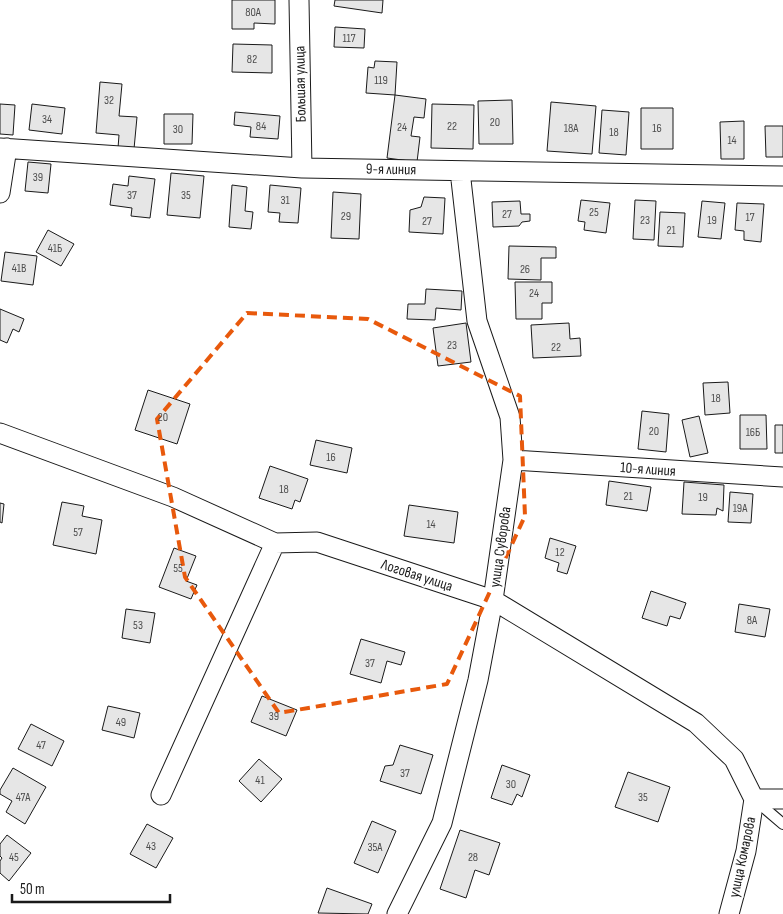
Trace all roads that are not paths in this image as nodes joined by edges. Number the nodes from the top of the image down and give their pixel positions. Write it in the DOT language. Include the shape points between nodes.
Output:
graph roads {
  1 [pos="299,0"];
  2 [pos="3,148"];
  3 [pos="302,168"];
  4 [pos="460,171"];
  5 [pos="783,176"];
  6 [pos="0,193"];
  7 [pos="0,433"];
  8 [pos="512,460"];
  9 [pos="783,477"];
  10 [pos="275,543"];
  11 [pos="493,600"];
  12 [pos="162,795"];
  13 [pos="754,799"];
  14 [pos="783,799"];
  15 [pos="783,824"];
  16 [pos="400,906"];
  17 [pos="730,914"];
  1 -- 3 [label="street, Большая улица"];
  2 -- 3 [label="street, 9-я линия"];
  2 -- 6 [label="street"];
  3 -- 4 [label="street, 9-я линия"];
  4 -- 5 [label="street, 9-я линия"];
  4 -- 8 [label="street, улица Суворова" via="477,321 510,417"];
  7 -- 10 [label="street, Логовая улица" via="173,497"];
  8 -- 9 [label="street, 10-я линия"];
  8 -- 11 [label="street, улица Суворова"];
  10 -- 11 [label="street, Логовая улица" via="317,542"];
  10 -- 12 [label="street"];
  11 -- 13 [label="street, Логовая улица" via="696,723 734,759"];
  11 -- 16 [label="street, улица Суворова" via="478,680 442,823"];
  13 -- 14 [label="street"];
  13 -- 15 [label="lane"];
  13 -- 17 [label="street, улица Комарова" via="746,851"];
}
